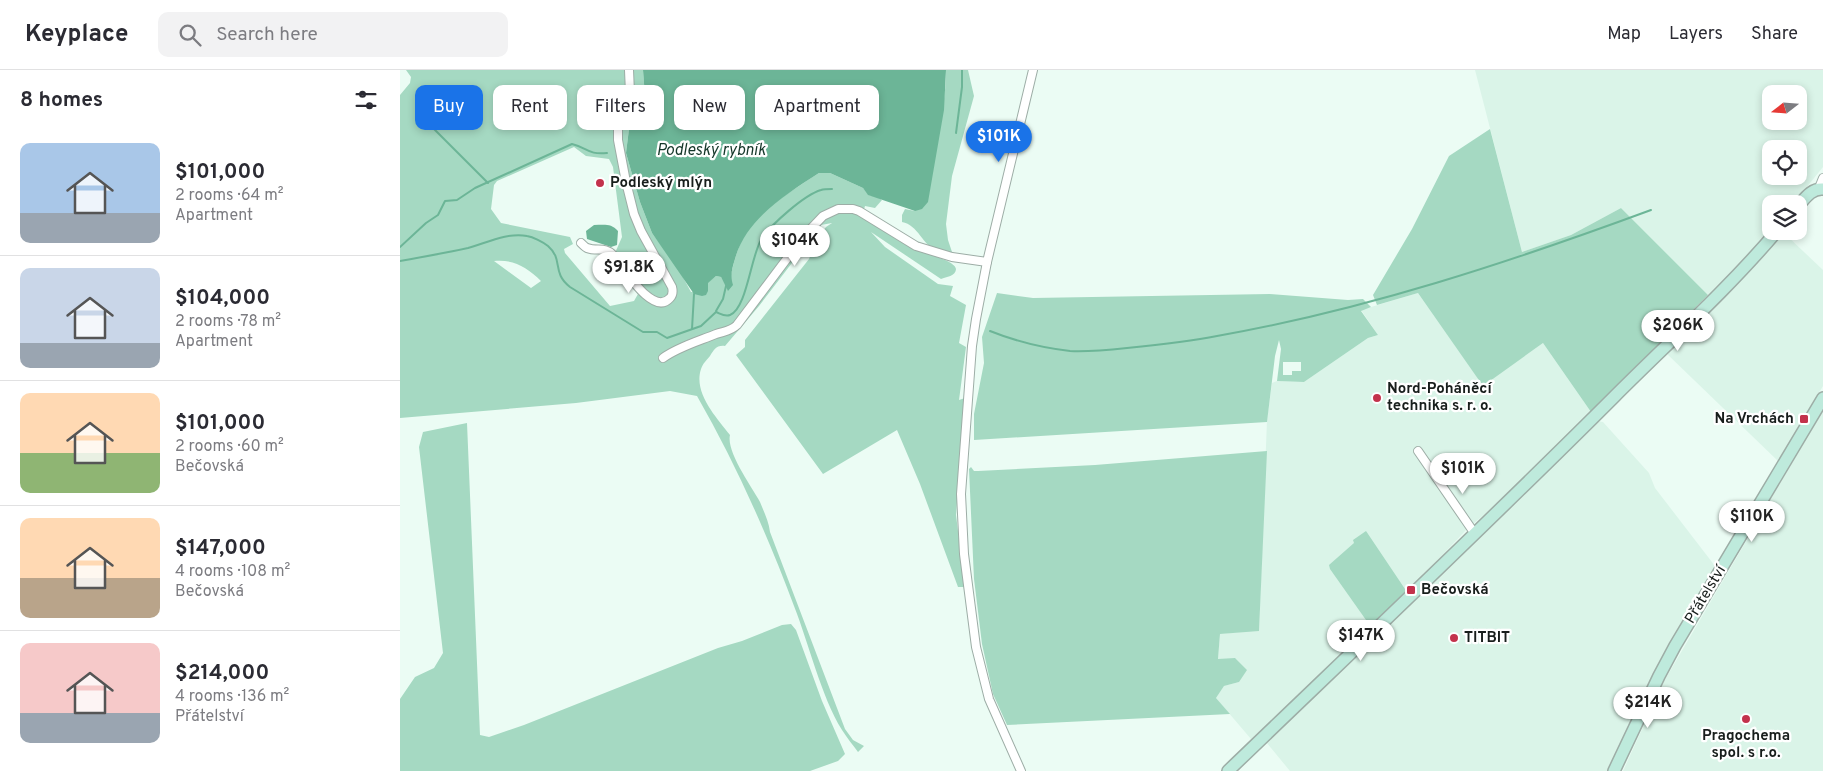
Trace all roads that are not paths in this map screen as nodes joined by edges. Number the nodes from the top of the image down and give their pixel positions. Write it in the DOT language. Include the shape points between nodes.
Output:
graph roads {
  1 [pos="628,70"];
  2 [pos="1033,70"];
  3 [pos="1822,185"];
  4 [pos="1807,196"];
  5 [pos="1769,240"];
  6 [pos="581,243"];
  7 [pos="987,262"];
  8 [pos="663,358"];
  9 [pos="1823,398"];
  10 [pos="1418,451"];
  11 [pos="1475,534"];
  12 [pos="1021,771"];
  13 [pos="1228,771"];
  14 [pos="1614,771"];
  1 -- 6 [label="street" via="629,101 621,116 618,140 634,214 669,280 673,291 671,298 664,302 651,299 607,250 588,248"];
  2 -- 7 [label="street"];
  3 -- 4 [label="street"];
  5 -- 11 [label="street"];
  7 -- 8 [label="street" via="952,257 916,246 853,209 838,208 823,216 804,236 737,325"];
  7 -- 12 [label="street" via="972,346 961,494 964,554 976,647 989,699"];
  9 -- 14 [label="street, Přátelství" via="1675,646"];
  10 -- 11 [label="street"];
  11 -- 13 [label="street"];
}
